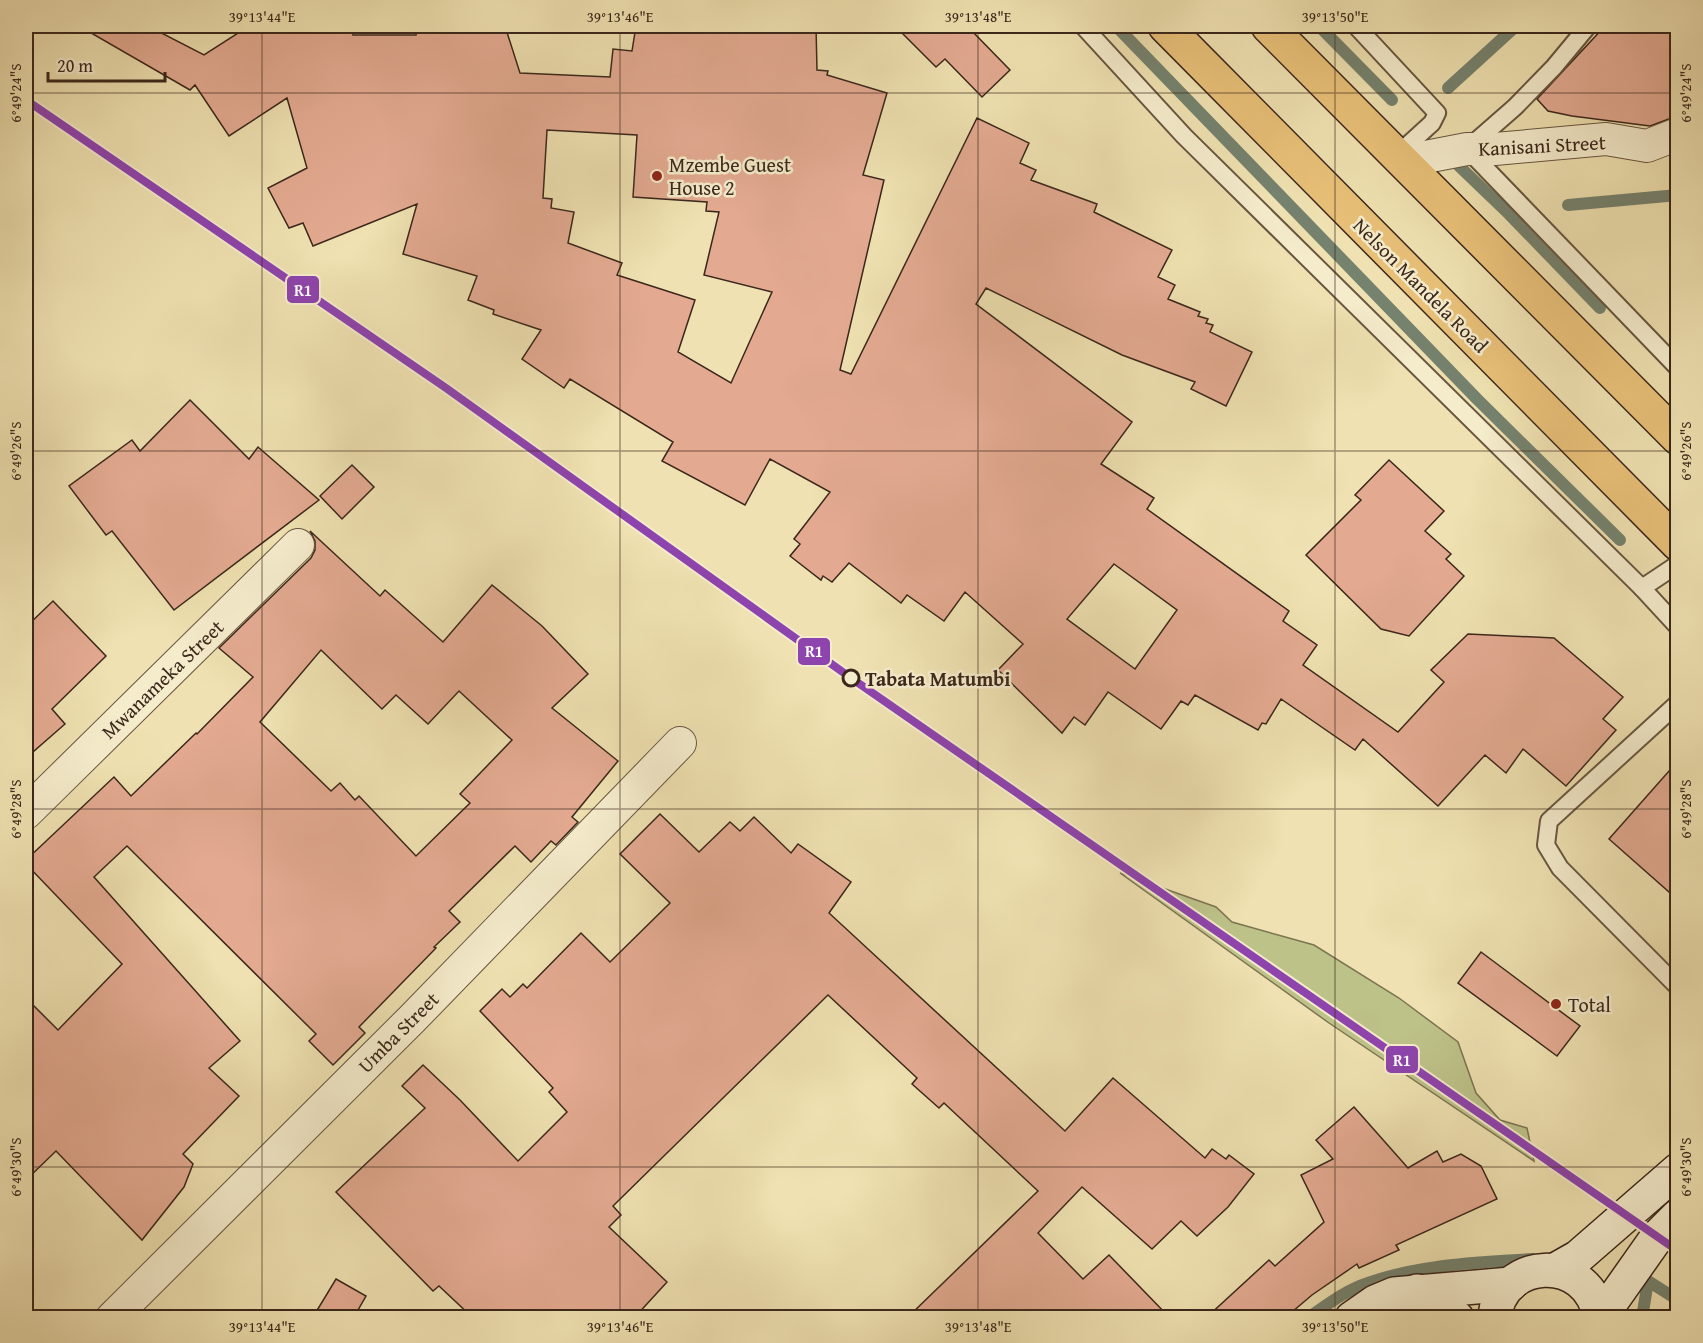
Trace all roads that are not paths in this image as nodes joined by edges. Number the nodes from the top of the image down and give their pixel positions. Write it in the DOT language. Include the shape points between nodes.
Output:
graph roads {
  1 [pos="1083,26"];
  2 [pos="1165,26"];
  3 [pos="1268,26"];
  4 [pos="1356,26"];
  5 [pos="1588,26"];
  6 [pos="1677,134"];
  7 [pos="1467,149"];
  8 [pos="1401,157"];
  9 [pos="1677,368"];
  10 [pos="1677,438"];
  11 [pos="1677,544"];
  12 [pos="298,545"];
  13 [pos="1677,564"];
  14 [pos="1642,588"];
  15 [pos="1677,627"];
  16 [pos="1677,703"];
  17 [pos="680,743"];
  18 [pos="26,813"];
  19 [pos="1674,976"];
  20 [pos="1677,1170"];
  21 [pos="1677,1216"];
  22 [pos="1555,1270"];
  23 [pos="1512,1284"];
  24 [pos="1417,1291"];
  25 [pos="112,1317"];
  26 [pos="1352,1317"];
  27 [pos="1457,1317"];
  28 [pos="1495,1317"];
  29 [pos="1600,1317"];
  1 -- 14 [label="lane" via="1184,136"];
  2 -- 11 [label="main road, Nelson Mandela Road"];
  3 -- 8 [label="main road"];
  4 -- 8 [label="lane" via="1437,112"];
  5 -- 7 [label="lane" via="1515,107"];
  6 -- 7 [label="street, Kanisani Street" via="1647,146 1606,139"];
  7 -- 8 [label="street, Kanisani Street"];
  7 -- 9 [label="lane"];
  8 -- 10 [label="main road"];
  12 -- 18 [label="street, Mwanameka Street"];
  13 -- 14 [label="lane"];
  14 -- 15 [label="lane"];
  16 -- 19 [label="lane" via="1550,821 1546,845 1560,868"];
  17 -- 25 [label="street, Umba Street" via="412,1019"];
  20 -- 22 [label="main road" via="1578,1257"];
  21 -- 29 [label="main road" via="1657,1237"];
  22 -- 23 [label="main road" via="1532,1272"];
  22 -- 29 [label="main road" via="1586,1286"];
  23 -- 24 [label="main road"];
  23 -- 28 [label="main road" via="1501,1297"];
  24 -- 26 [label="main road" via="1394,1294"];
  24 -- 27 [label="main road"];
}
